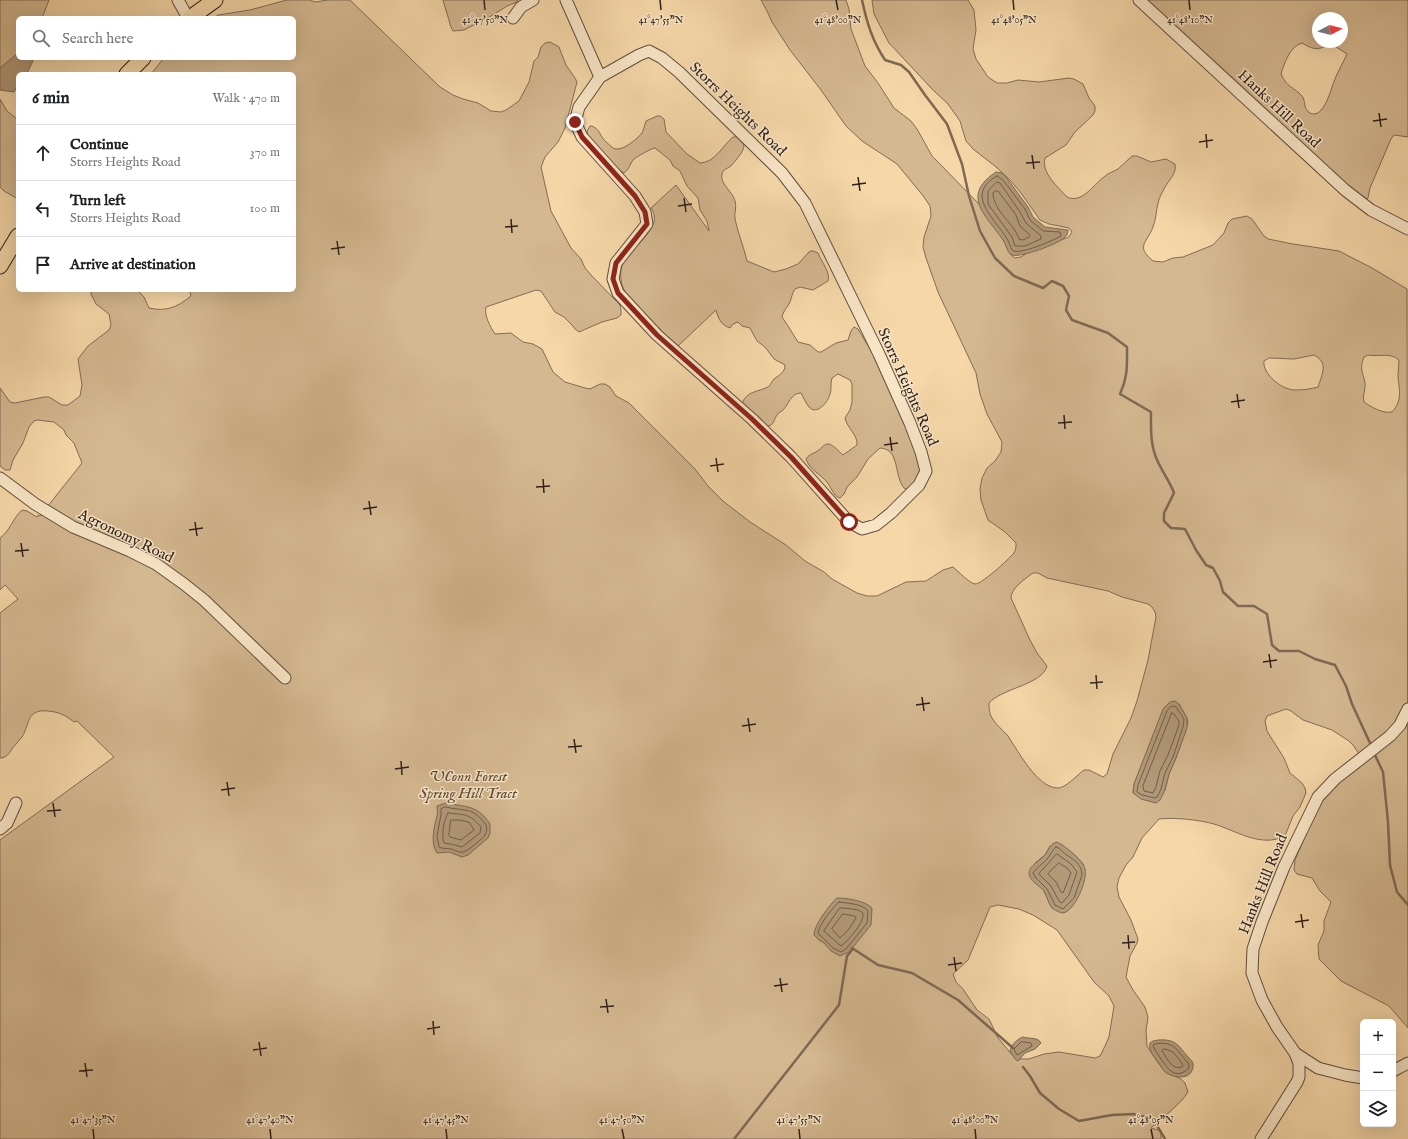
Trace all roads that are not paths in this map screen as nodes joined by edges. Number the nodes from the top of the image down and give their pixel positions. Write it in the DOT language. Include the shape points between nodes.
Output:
graph roads {
  1 [pos="178,0"];
  2 [pos="216,0"];
  3 [pos="533,0"];
  4 [pos="566,0"];
  5 [pos="1139,0"];
  6 [pos="188,16"];
  7 [pos="192,16"];
  8 [pos="513,18"];
  9 [pos="141,60"];
  10 [pos="129,72"];
  11 [pos="600,77"];
  12 [pos="1408,229"];
  13 [pos="16,239"];
  14 [pos="0,266"];
  15 [pos="0,478"];
  16 [pos="285,678"];
  17 [pos="1408,710"];
  18 [pos="16,803"];
  19 [pos="0,829"];
  20 [pos="1295,1053"];
  21 [pos="1408,1063"];
  22 [pos="1318,1068"];
  23 [pos="1396,1069"];
  24 [pos="1299,1077"];
  25 [pos="1360,1078"];
  26 [pos="1261,1139"];
  1 -- 6 [label="street"];
  2 -- 7 [label="main road"];
  3 -- 8 [label="street" via="521,7"];
  4 -- 11 [label="street"];
  5 -- 12 [label="street, Hanks Hill Road" via="1345,190 1372,210"];
  9 -- 10 [label="main road"];
  11 -- 11 [label="street, Storrs Heights Road" via="649,50 680,72 782,173 805,203 910,423 926,471 919,485 876,525 862,529 849,522 791,457 657,335 618,293 613,279 616,263 647,224 645,212 635,196 582,137 575,122 579,107"];
  13 -- 14 [label="main road"];
  15 -- 16 [label="street, Agronomy Road" via="35,504 73,527 156,564 204,600"];
  17 -- 20 [label="street, Hanks Hill Road" via="1390,736 1335,779 1318,797 1284,867 1253,949 1252,973 1277,1027"];
  18 -- 19 [label="street" via="7,823"];
  20 -- 22 [label="street"];
  20 -- 24 [label="street, Hanks Hill Road" via="1299,1063"];
  21 -- 23 [label="street"];
  22 -- 24 [label="street" via="1307,1070"];
  22 -- 25 [label="street"];
  24 -- 26 [label="street"];
}
